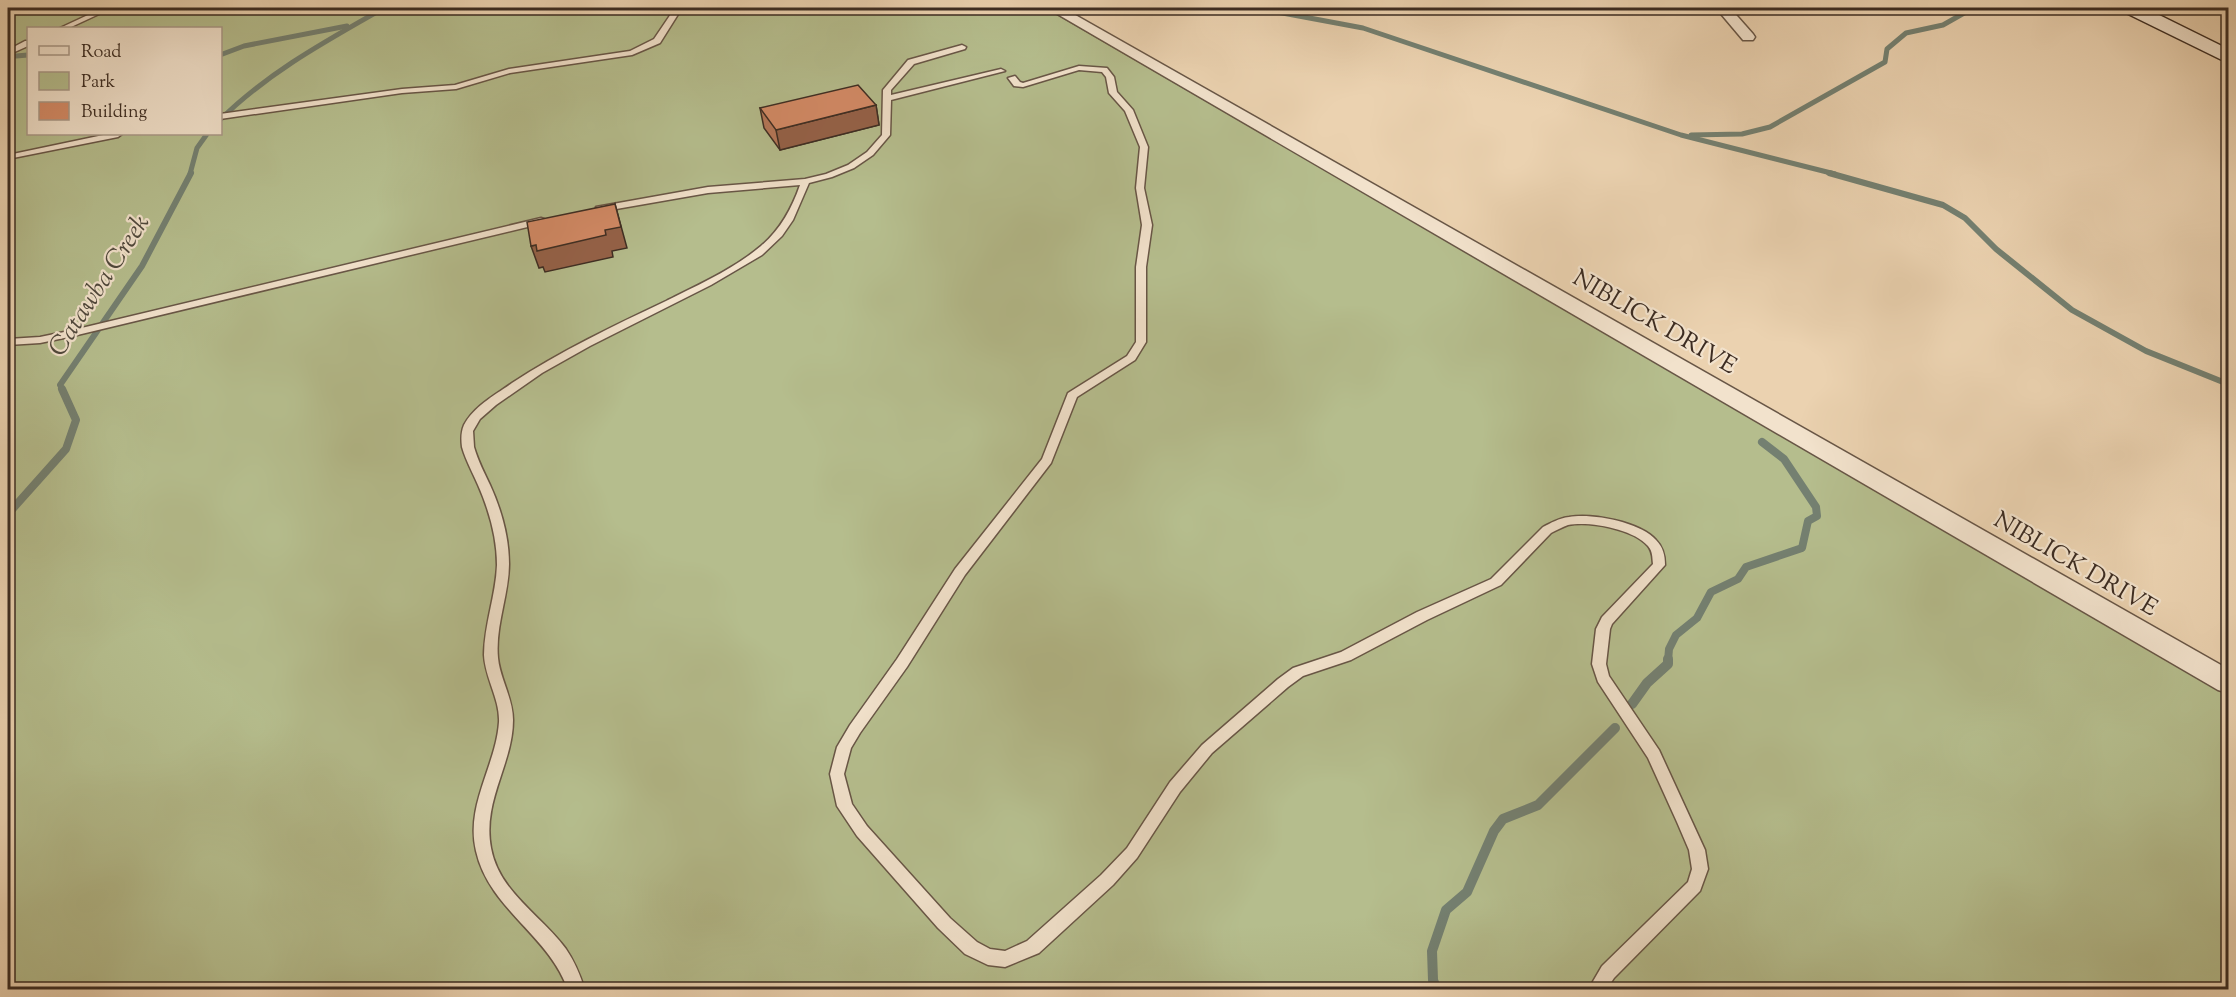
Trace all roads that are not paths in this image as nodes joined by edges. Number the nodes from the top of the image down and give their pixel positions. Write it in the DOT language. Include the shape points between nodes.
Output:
graph roads {
  1 [pos="108,8"];
  2 [pos="678,8"];
  3 [pos="1054,8"];
  4 [pos="1723,8"];
  5 [pos="2131,8"];
  6 [pos="2160,8"];
  7 [pos="66,27"];
  8 [pos="1748,37"];
  9 [pos="2229,41"];
  10 [pos="27,44"];
  11 [pos="962,47"];
  12 [pos="8,53"];
  13 [pos="2229,57"];
  14 [pos="886,99"];
  15 [pos="222,117"];
  16 [pos="113,135"];
  17 [pos="8,157"];
  18 [pos="805,182"];
  19 [pos="586,212"];
  20 [pos="552,219"];
  21 [pos="13,343"];
  22 [pos="8,352"];
  23 [pos="2229,682"];
  24 [pos="577,990"];
  25 [pos="1596,990"];
  1 -- 7 [label="lane"];
  2 -- 15 [label="lane" via="657,41 632,53 508,71 456,87"];
  3 -- 23 [label="street, NIBLICK DRIVE"];
  4 -- 8 [label="street"];
  5 -- 13 [label="main road"];
  6 -- 9 [label="main road"];
  10 -- 12 [label="lane"];
  11 -- 14 [label="lane" via="911,62 889,86"];
  14 -- 18 [label="lane" via="886,135 881,143 842,170"];
  14 -- 25 [label="lane" via="1007,74 1023,85 1079,68 1104,70 1110,77 1113,93 1129,110 1144,147 1140,188 1147,225 1141,267 1141,342 1131,358 1072,395 1047,460 960,572 844,747 837,774 845,806 862,831 971,948 988,957 1005,959 1021,954 1034,947 1132,854 1175,788 1207,749 1298,672 1346,656 1496,582 1547,530 1558,524 1585,520 1625,527 1652,541 1661,559 1607,621 1599,664 1612,693 1654,753 1697,850 1700,869 1694,886 1608,972"];
  16 -- 17 [label="lane"];
  18 -- 19 [label="lane" via="690,192"];
  18 -- 24 [label="lane" via="789,221 759,253 544,367 490,405 467,432 467,443 489,495 503,546 502,590 491,640 491,662 506,722 483,801 483,852 518,912 566,960"];
  20 -- 21 [label="lane" via="69,334"];
  21 -- 22 [label="lane"];
}
